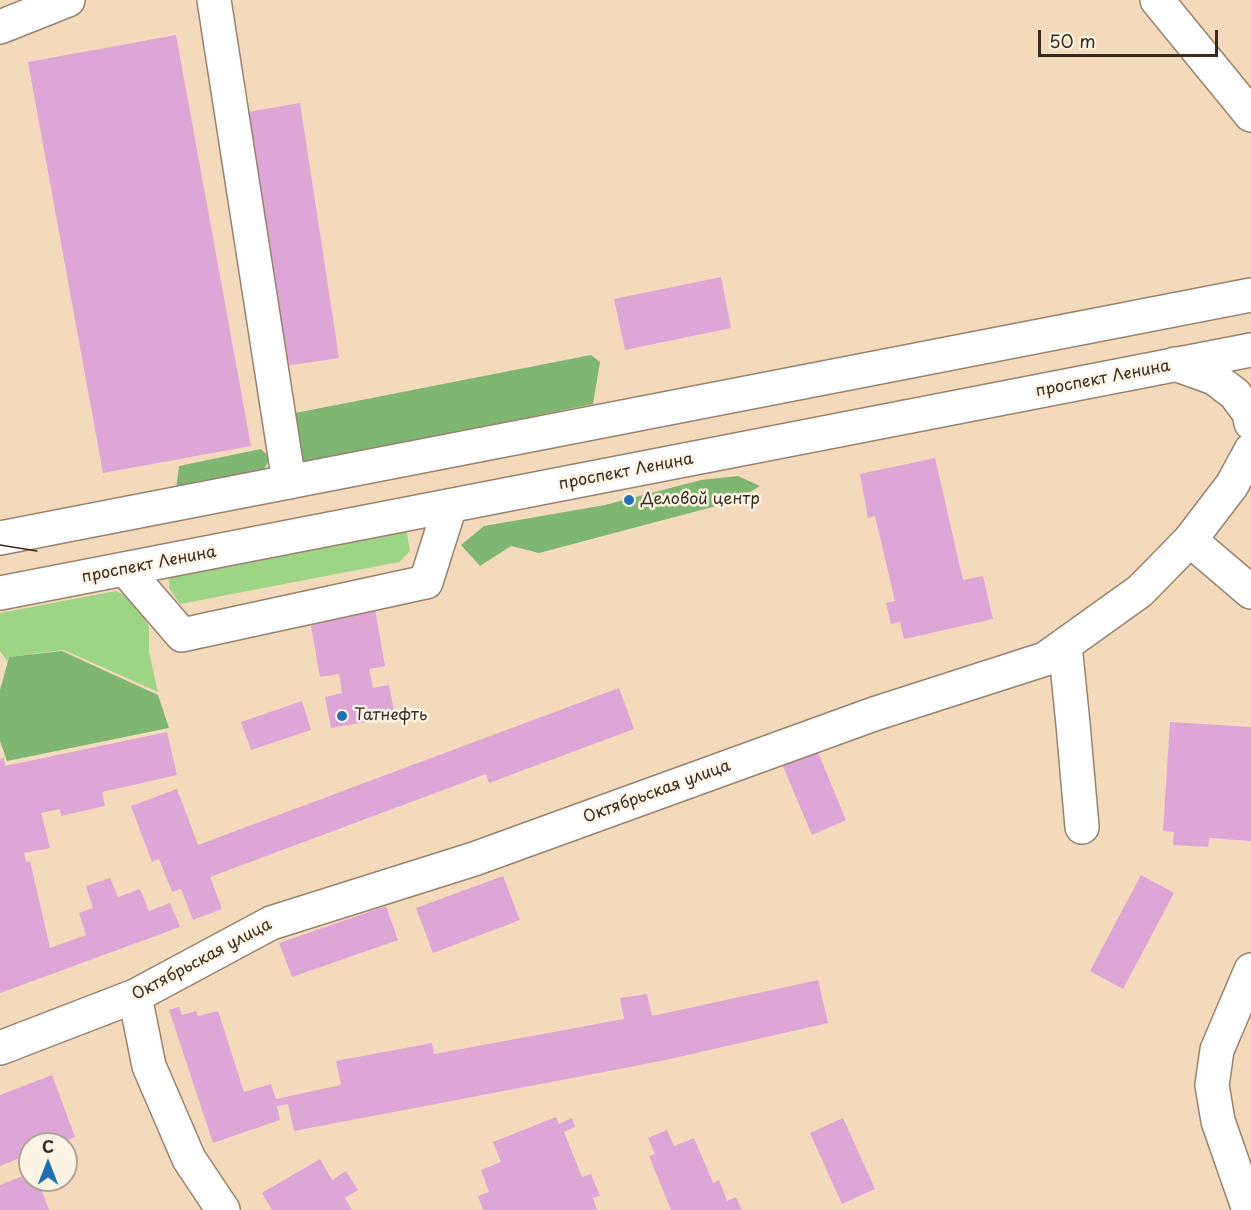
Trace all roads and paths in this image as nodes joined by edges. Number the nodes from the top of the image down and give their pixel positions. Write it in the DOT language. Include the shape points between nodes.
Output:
graph roads {
  1 [pos="68,0"];
  2 [pos="214,0"];
  3 [pos="1157,0"];
  4 [pos="0,27"];
  5 [pos="1251,115"];
  6 [pos="1250,294"];
  7 [pos="1251,350"];
  8 [pos="1175,364"];
  9 [pos="1251,423"];
  10 [pos="1251,450"];
  11 [pos="289,482"];
  12 [pos="450,506"];
  13 [pos="0,538"];
  14 [pos="1190,540"];
  15 [pos="125,569"];
  16 [pos="1251,592"];
  17 [pos="0,593"];
  18 [pos="1065,645"];
  19 [pos="1082,827"];
  20 [pos="1251,970"];
  21 [pos="135,996"];
  22 [pos="0,1048"];
  23 [pos="223,1210"];
  24 [pos="1249,1210"];
  1 -- 4 [label="main road"];
  2 -- 11 [label="main road"];
  3 -- 5 [label="main road"];
  6 -- 11 [label="main road"];
  7 -- 8 [label="main road, проспект Ленина"];
  8 -- 9 [label="main road" via="1214,378 1235,394 1249,413"];
  8 -- 12 [label="main road, проспект Ленина"];
  10 -- 14 [label="main road, Октябрьская улица" via="1232,485"];
  11 -- 13 [label="main road"];
  12 -- 15 [label="main road, проспект Ленина"];
  12 -- 15 [label="main road" via="426,582 182,635"];
  14 -- 16 [label="main road"];
  14 -- 18 [label="main road, Октябрьская улица" via="1140,591"];
  15 -- 17 [label="main road, проспект Ленина"];
  18 -- 19 [label="main road"];
  18 -- 21 [label="main road, Октябрьская улица" via="1045,659 874,714 474,859 271,923"];
  20 -- 24 [label="main road" via="1216,1050 1212,1085 1218,1121"];
  21 -- 22 [label="main road, Октябрьская улица"];
  21 -- 23 [label="main road" via="149,1066 189,1159"];
}
